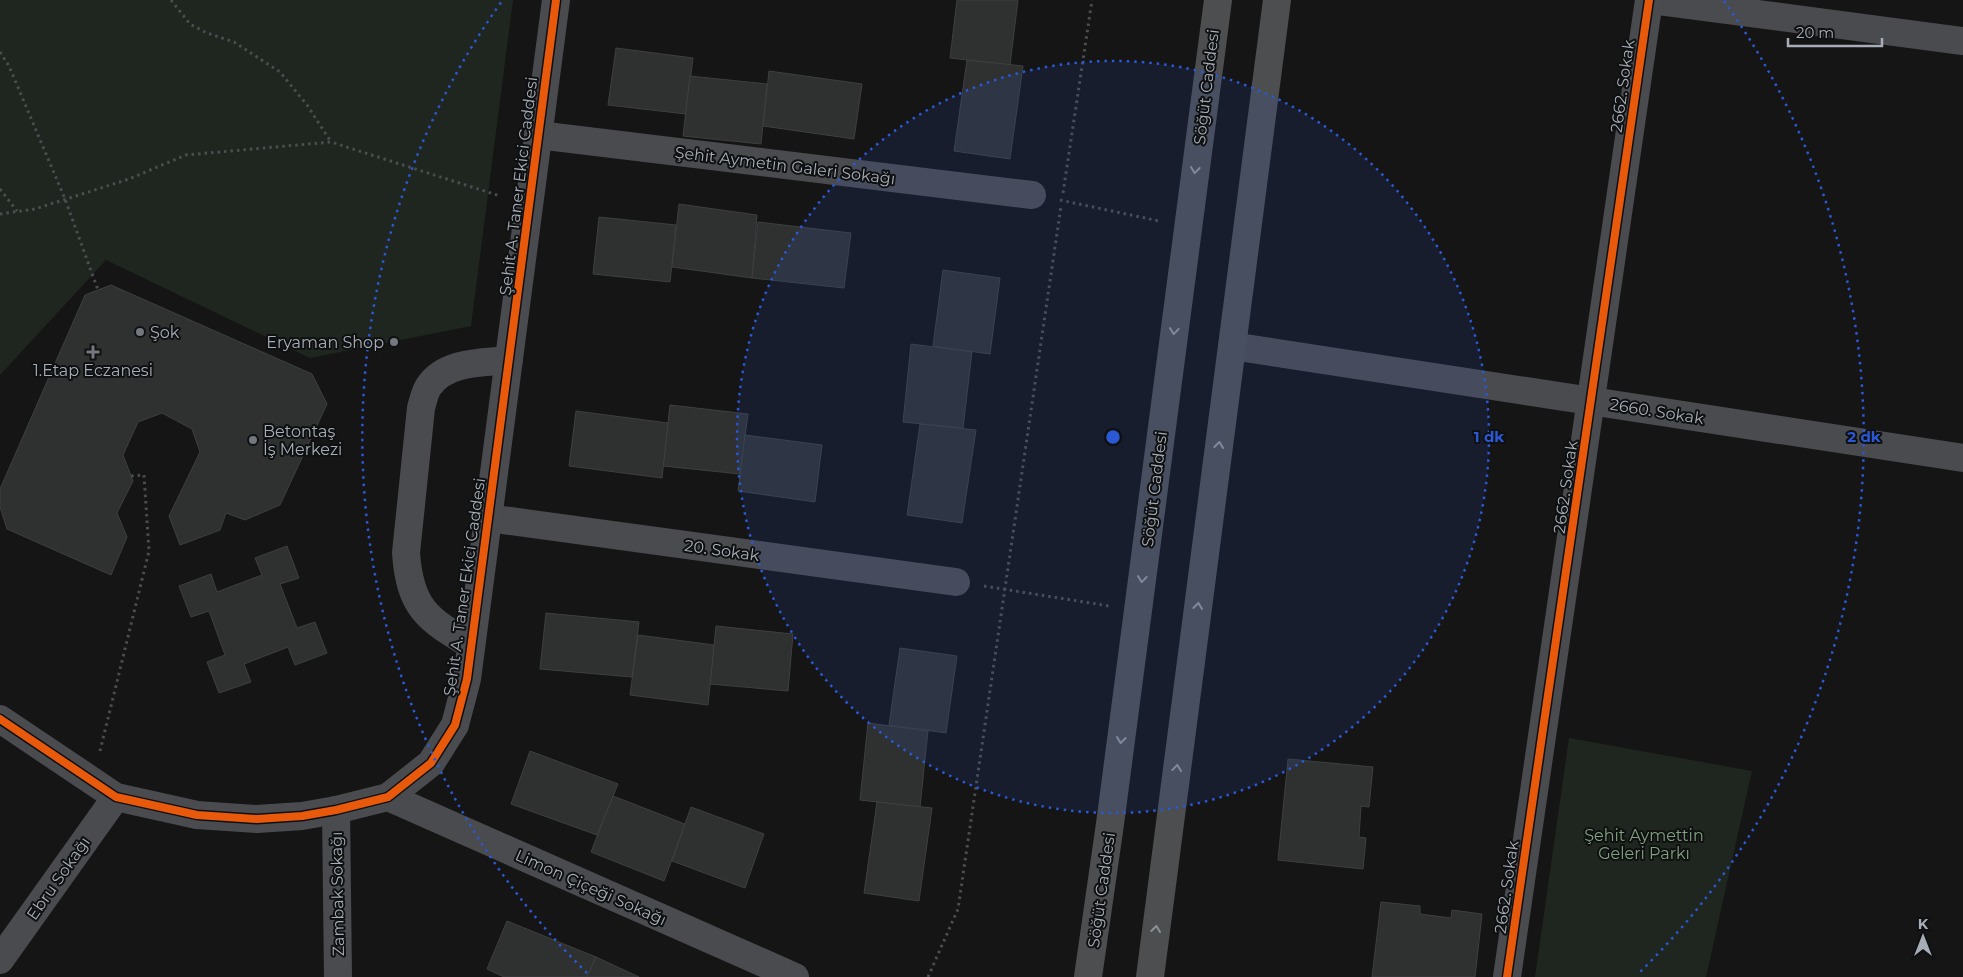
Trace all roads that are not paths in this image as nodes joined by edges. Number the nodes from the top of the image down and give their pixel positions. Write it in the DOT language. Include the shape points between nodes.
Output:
graph roads {
  1 [pos="556,0"];
  2 [pos="1218,0"];
  3 [pos="1277,0"];
  4 [pos="1650,0"];
  5 [pos="1694,3"];
  6 [pos="1963,41"];
  7 [pos="538,135"];
  8 [pos="1032,195"];
  9 [pos="1232,346"];
  10 [pos="509,360"];
  11 [pos="1591,401"];
  12 [pos="1963,458"];
  13 [pos="488,518"];
  14 [pos="956,582"];
  15 [pos="471,645"];
  16 [pos="0,719"];
  17 [pos="116,797"];
  18 [pos="388,797"];
  19 [pos="336,810"];
  20 [pos="0,960"];
  21 [pos="338,977"];
  22 [pos="795,977"];
  23 [pos="1088,977"];
  24 [pos="1150,977"];
  25 [pos="1507,977"];
  1 -- 7 [label="street, Şehit A. Taner Ekici Caddesi"];
  2 -- 23 [label="main road, Söğüt Caddesi, one-way"];
  3 -- 9 [label="main road"];
  4 -- 5 [label="street"];
  4 -- 11 [label="street, 2662. Sokak"];
  5 -- 6 [label="street"];
  7 -- 8 [label="street, Şehit Aymetin Galeri Sokağı"];
  7 -- 10 [label="street, Şehit A. Taner Ekici Caddesi"];
  9 -- 11 [label="street, 2660. Sokak"];
  24 -- 9 [label="main road, one-way"];
  10 -- 13 [label="street, Şehit A. Taner Ekici Caddesi"];
  10 -- 15 [label="street" via="459,366 446,371 428,386 421,408 406,553 407,573 413,592 427,615 437,625"];
  11 -- 12 [label="street, 2660. Sokak"];
  11 -- 25 [label="street, 2662. Sokak"];
  13 -- 14 [label="street, 20. Sokak"];
  13 -- 15 [label="street, Şehit A. Taner Ekici Caddesi"];
  15 -- 18 [label="street, Şehit A. Taner Ekici Caddesi" via="467,679 455,725 431,764"];
  16 -- 17 [label="street, Şehit A. Taner Ekici Caddesi"];
  17 -- 19 [label="street, Şehit A. Taner Ekici Caddesi" via="197,814 257,819"];
  17 -- 20 [label="street, Ebru Sokağı"];
  18 -- 19 [label="street, Şehit A. Taner Ekici Caddesi"];
  18 -- 22 [label="street, Limon Çiçeği Sokağı"];
  19 -- 21 [label="street, Zambak Sokağı"];
}
